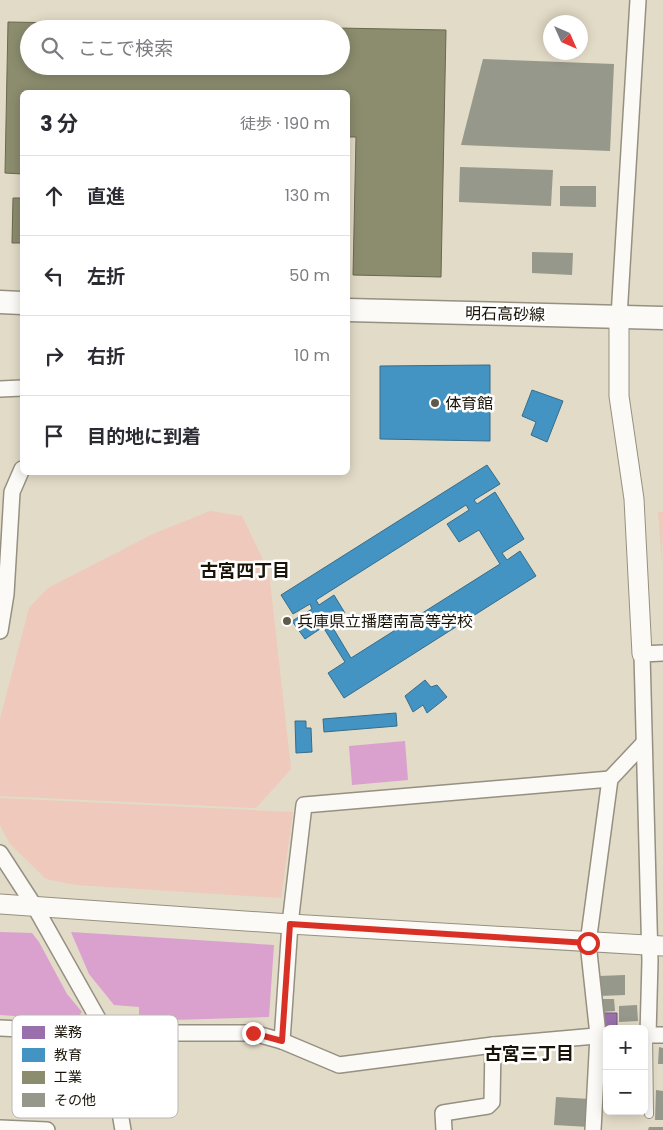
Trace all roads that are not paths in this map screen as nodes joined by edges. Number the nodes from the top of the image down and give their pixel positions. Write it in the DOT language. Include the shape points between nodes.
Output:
graph roads {
  1 [pos="638,0"];
  2 [pos="0,302"];
  3 [pos="20,303"];
  4 [pos="350,310"];
  5 [pos="619,317"];
  6 [pos="663,318"];
  7 [pos="20,388"];
  8 [pos="0,389"];
  9 [pos="20,472"];
  10 [pos="6,492"];
  11 [pos="3,594"];
  12 [pos="0,631"];
  13 [pos="663,653"];
  14 [pos="642,654"];
  15 [pos="644,744"];
  16 [pos="610,779"];
  17 [pos="0,853"];
  18 [pos="0,904"];
  19 [pos="35,907"];
  20 [pos="290,924"];
  21 [pos="588,943"];
  22 [pos="655,946"];
  23 [pos="96,1015"];
  24 [pos="178,1033"];
  25 [pos="602,1035"];
  26 [pos="652,1035"];
  27 [pos="282,1041"];
  28 [pos="493,1045"];
  29 [pos="650,1114"];
  30 [pos="0,1128"];
  31 [pos="47,1130"];
  32 [pos="444,1130"];
  33 [pos="593,1130"];
  1 -- 5 [label="street"];
  2 -- 3 [label="main road"];
  4 -- 5 [label="main road, 明石高砂線"];
  5 -- 6 [label="main road, 明石高砂線"];
  5 -- 14 [label="street" via="619,396 634,499"];
  7 -- 8 [label="street"];
  9 -- 10 [label="street"];
  10 -- 11 [label="street"];
  11 -- 12 [label="street"];
  13 -- 14 [label="street"];
  14 -- 15 [label="street"];
  15 -- 16 [label="street"];
  15 -- 22 [label="street"];
  16 -- 20 [label="street" via="304,805"];
  16 -- 21 [label="street"];
  17 -- 19 [label="street"];
  18 -- 19 [label="street"];
  19 -- 20 [label="street"];
  19 -- 23 [label="street"];
  20 -- 21 [label="street"];
  20 -- 27 [label="street"];
  21 -- 22 [label="street"];
  21 -- 25 [label="street"];
  22 -- 26 [label="street"];
  24 -- 27 [label="street" via="253,1033"];
  25 -- 28 [label="street"];
  25 -- 33 [label="street"];
  26 -- 29 [label="lane"];
  27 -- 28 [label="street" via="339,1065"];
  28 -- 32 [label="street" via="492,1102 488,1106 443,1113"];
  30 -- 31 [label="street"];
}
